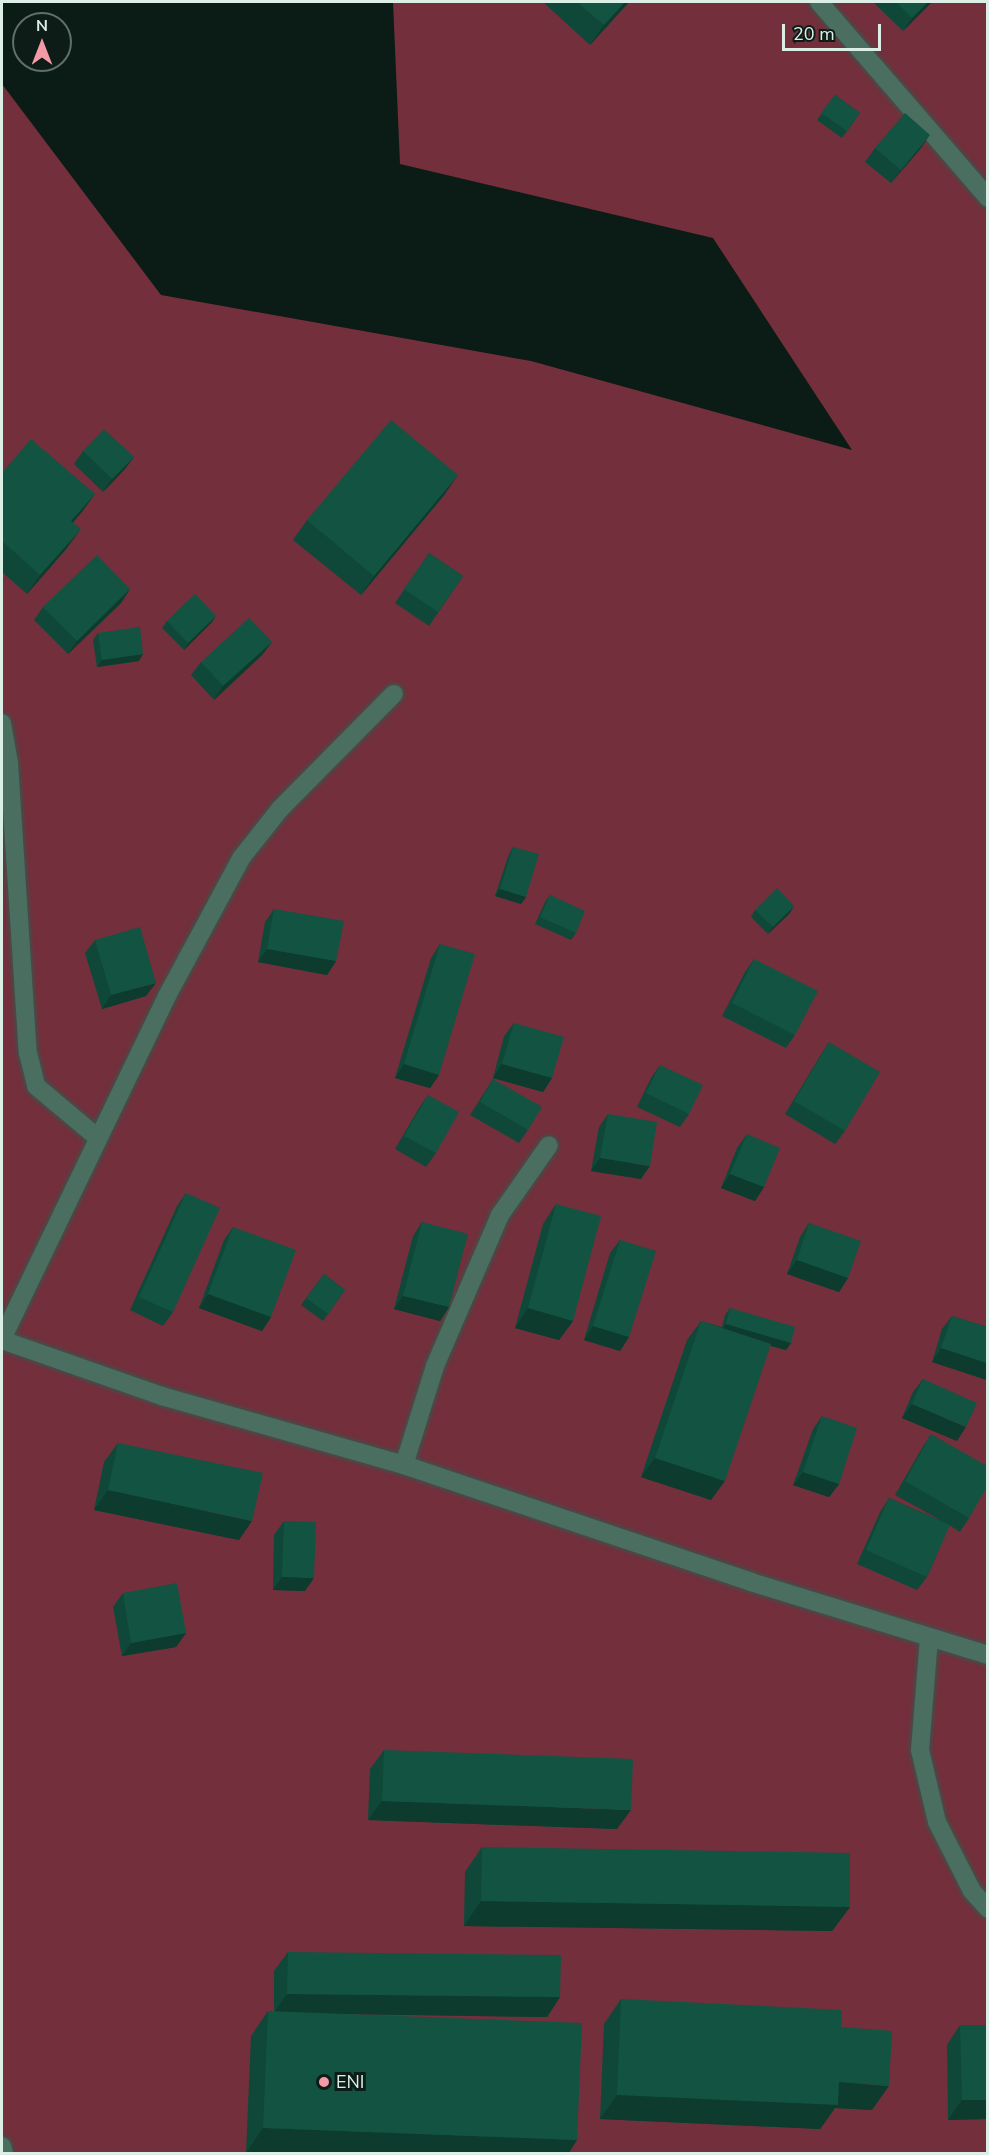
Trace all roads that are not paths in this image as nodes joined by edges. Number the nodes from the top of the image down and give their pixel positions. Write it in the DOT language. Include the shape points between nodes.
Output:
graph roads {
  1 [pos="819,2"];
  2 [pos="987,198"];
  3 [pos="394,694"];
  4 [pos="2,723"];
  5 [pos="98,1138"];
  6 [pos="549,1145"];
  7 [pos="2,1340"];
  8 [pos="404,1465"];
  9 [pos="929,1638"];
  10 [pos="987,1655"];
  11 [pos="987,1909"];
  12 [pos="2,2146"];
  13 [pos="4,2154"];
  1 -- 2 [label="street"];
  3 -- 5 [label="street" via="280,809 242,857 167,996"];
  4 -- 5 [label="street" via="9,763 28,1053 36,1086"];
  5 -- 7 [label="street"];
  6 -- 8 [label="street" via="500,1215 435,1366"];
  7 -- 8 [label="street" via="162,1396"];
  8 -- 9 [label="street"];
  9 -- 10 [label="street"];
  9 -- 11 [label="street" via="920,1750 937,1822 972,1891"];
  12 -- 13 [label="street"];
}
